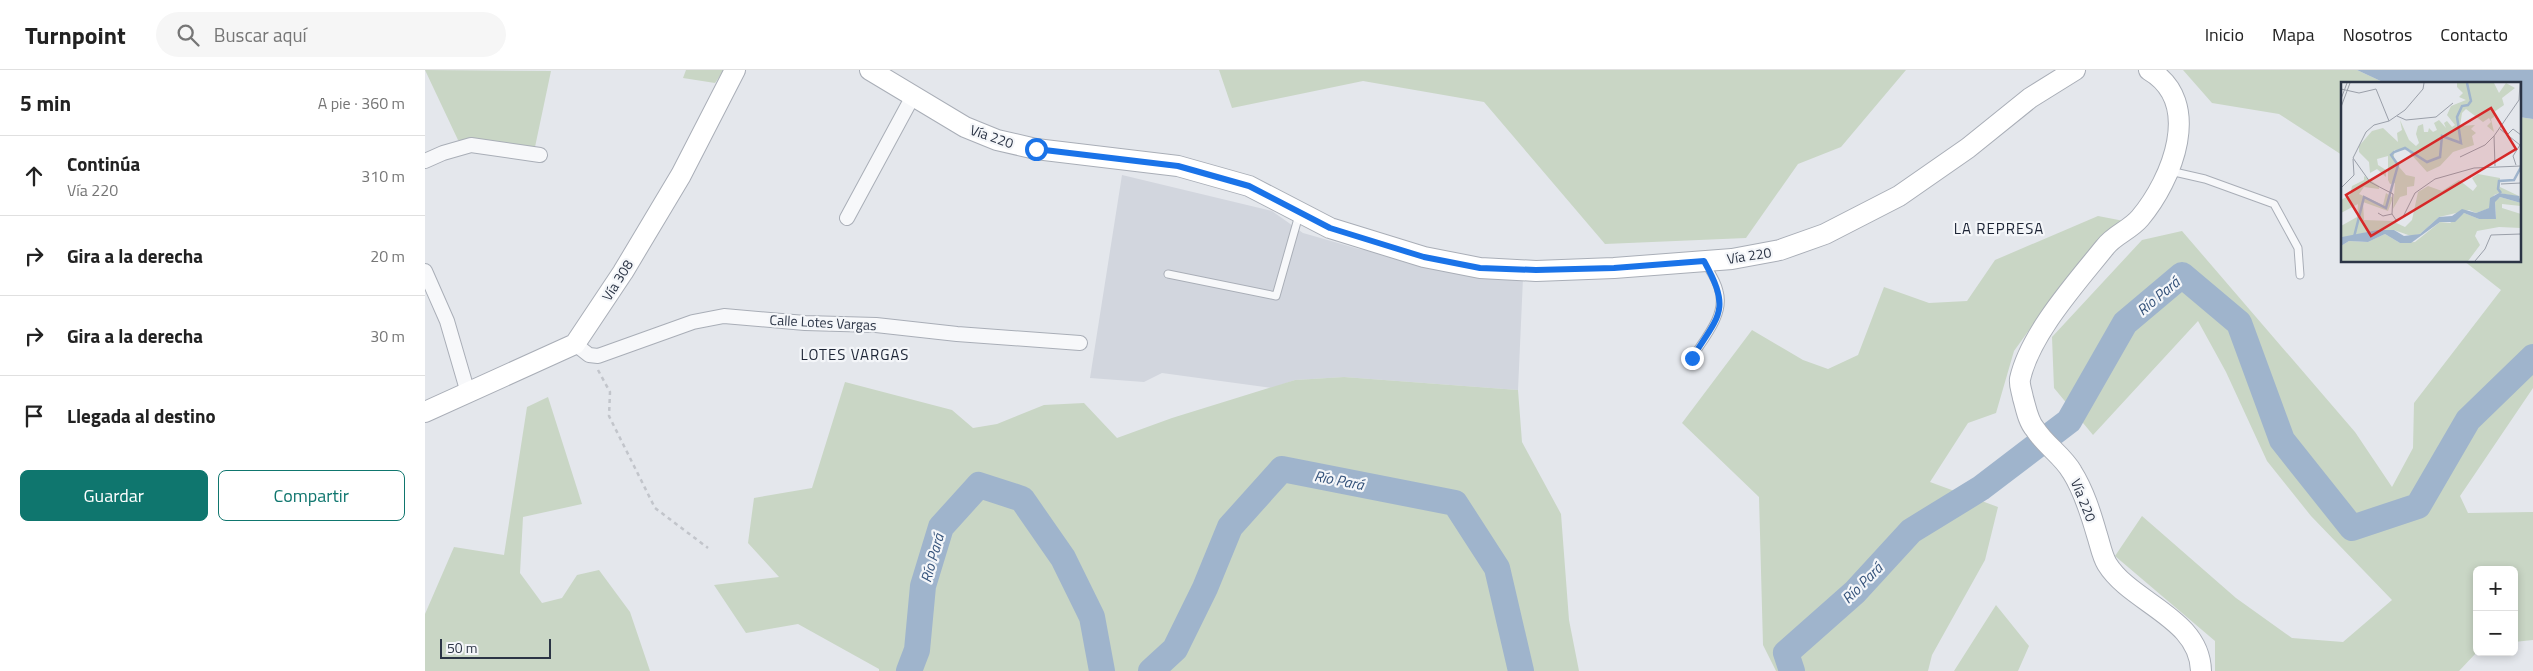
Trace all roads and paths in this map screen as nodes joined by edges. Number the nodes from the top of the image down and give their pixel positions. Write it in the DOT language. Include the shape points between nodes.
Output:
graph roads {
  1 [pos="735,70"];
  2 [pos="870,70"];
  3 [pos="2075,70"];
  4 [pos="2149,70"];
  5 [pos="913,96"];
  6 [pos="539,155"];
  7 [pos="425,161"];
  8 [pos="2170,171"];
  9 [pos="1299,214"];
  10 [pos="847,218"];
  11 [pos="1704,261"];
  12 [pos="1168,274"];
  13 [pos="2299,275"];
  14 [pos="426,277"];
  15 [pos="1081,343"];
  16 [pos="582,350"];
  17 [pos="1692,358"];
  18 [pos="468,393"];
  19 [pos="425,412"];
  20 [pos="708,548"];
  21 [pos="2201,671"];
  1 -- 16 [label="main road, Vía 308" via="681,175 623,272"];
  2 -- 5 [label="main road, Vía 220"];
  3 -- 11 [label="main road, Vía 220" via="2031,98 1968,148 1899,196 1825,234 1780,250"];
  4 -- 8 [label="main road, Vía 220" via="2161,78 2175,96 2179,128"];
  5 -- 9 [label="main road, Vía 220" via="965,127 997,140 1036,149 1178,166 1249,186"];
  5 -- 10 [label="street"];
  6 -- 7 [label="street" via="471,145"];
  8 -- 13 [label="lane" via="2205,179 2274,204 2297,248"];
  8 -- 21 [label="main road, Vía 220" via="2139,220 2107,244 2033,341 2019,381 2034,429 2072,471 2090,512 2106,563 2122,582 2161,611 2187,636 2198,651"];
  9 -- 11 [label="main road, Vía 220" via="1330,228 1424,257 1480,268 1614,268"];
  9 -- 12 [label="lane" via="1276,296"];
  11 -- 17 [label="lane" via="1720,291 1721,303 1718,316"];
  14 -- 18 [label="street" via="447,321"];
  15 -- 16 [label="street, Calle Lotes Vargas" via="876,324 805,323 724,316 693,322 598,356"];
  16 -- 18 [label="main road"];
  16 -- 20 [label="path" via="611,392 609,416 655,508"];
  18 -- 19 [label="main road"];
}
